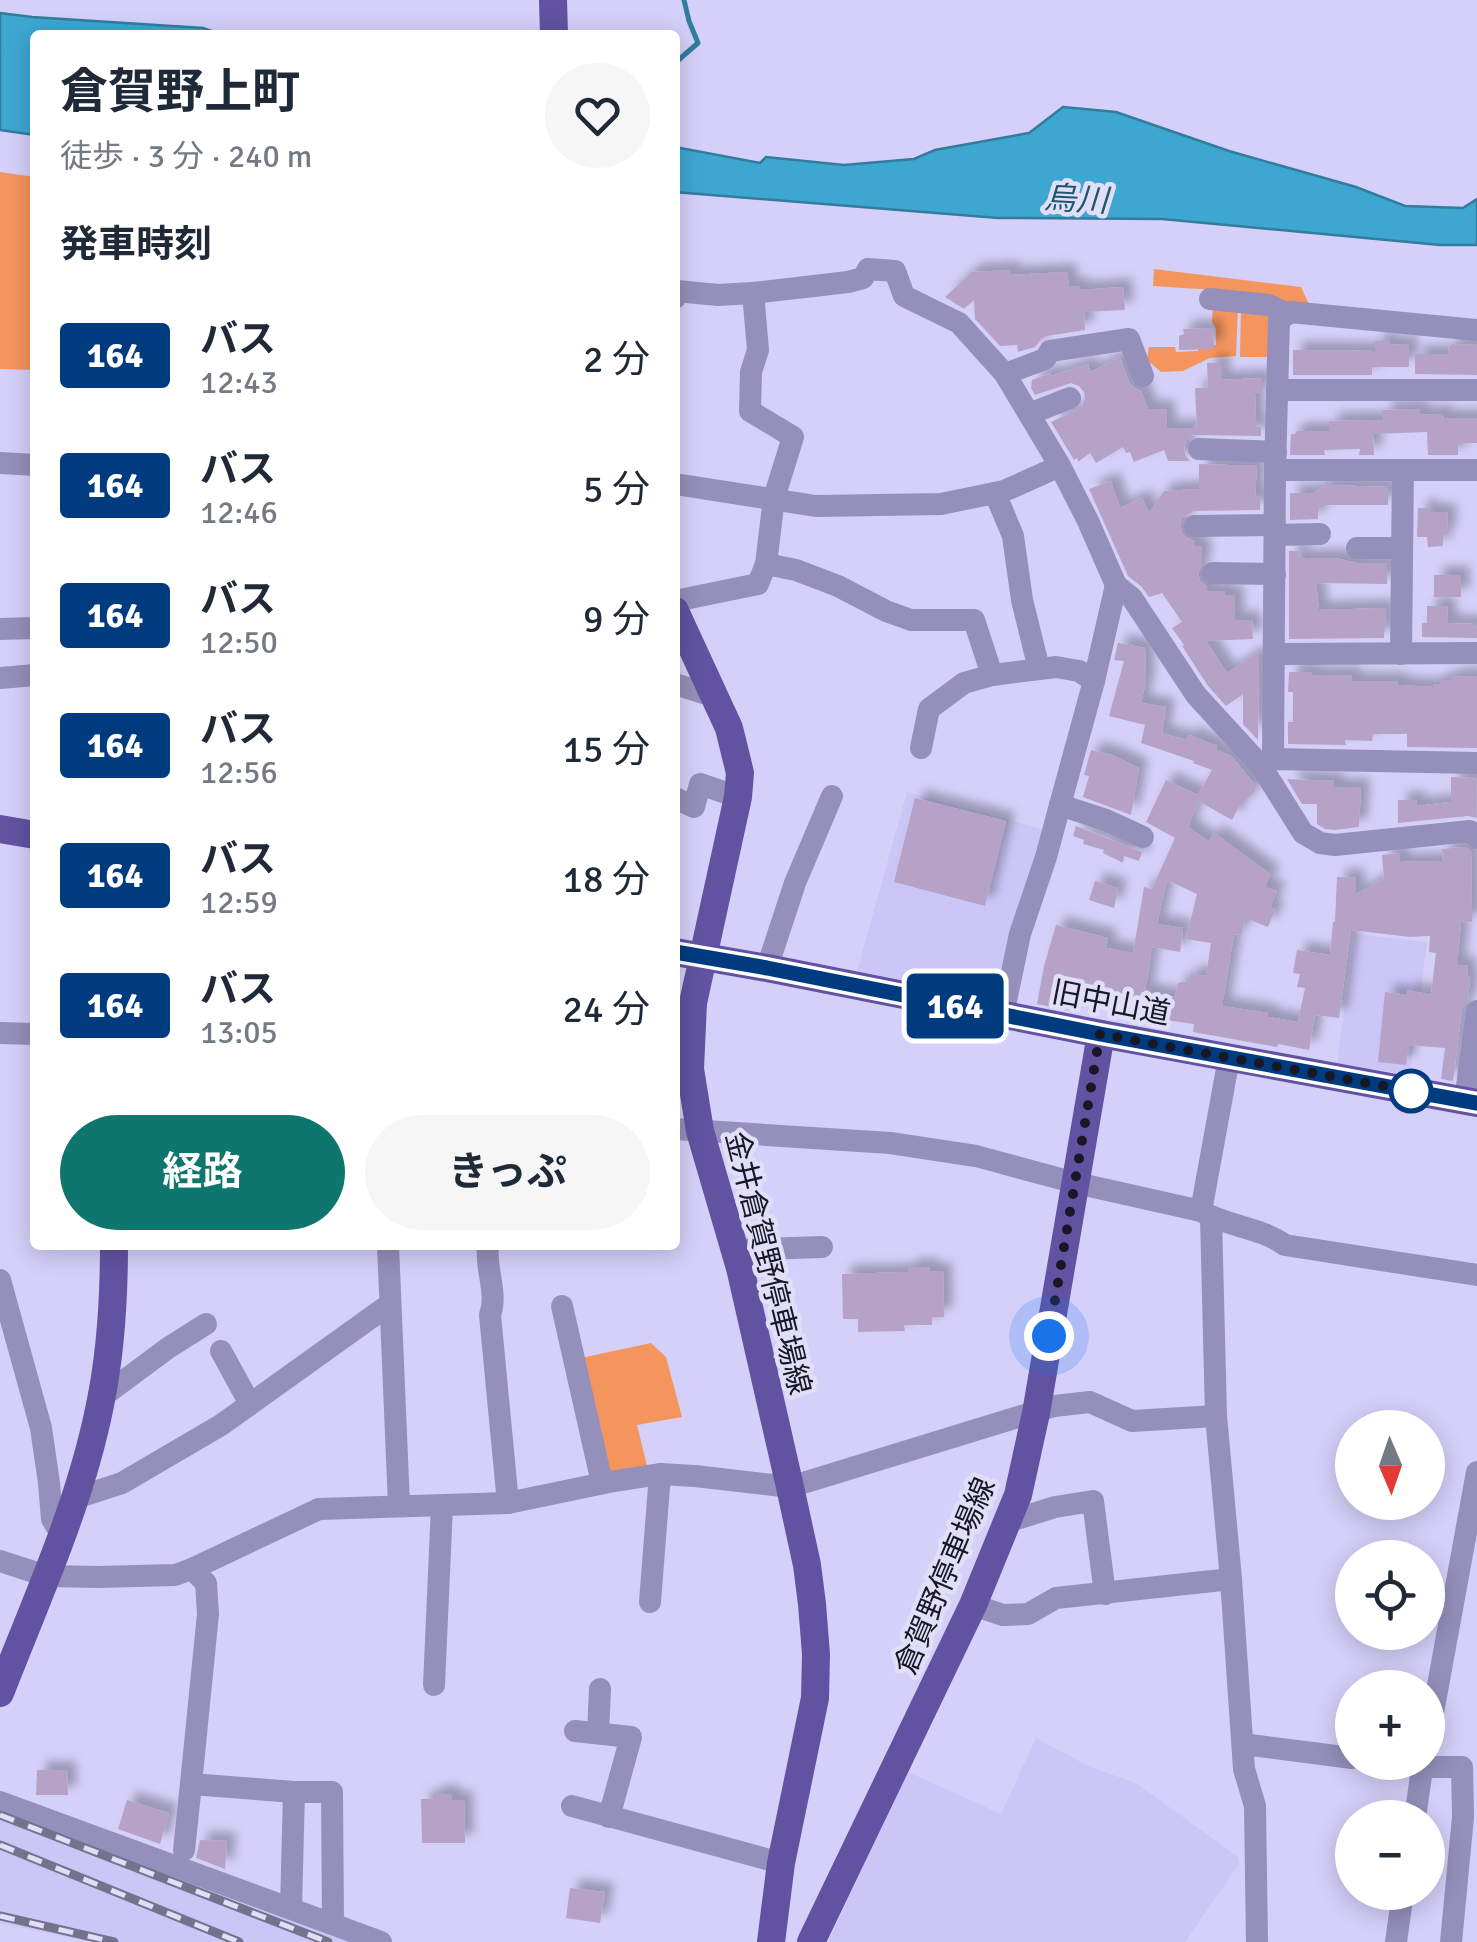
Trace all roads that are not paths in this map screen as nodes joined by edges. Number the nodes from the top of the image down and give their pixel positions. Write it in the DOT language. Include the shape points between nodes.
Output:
graph roads {
  1 [pos="553,0"];
  2 [pos="554,30"];
  3 [pos="680,291"];
  4 [pos="753,293"];
  5 [pos="1210,298"];
  6 [pos="1287,314"];
  7 [pos="1477,330"];
  8 [pos="1005,374"];
  9 [pos="1143,376"];
  10 [pos="1278,390"];
  11 [pos="1477,390"];
  12 [pos="1070,398"];
  13 [pos="1029,414"];
  14 [pos="1199,448"];
  15 [pos="1275,461"];
  16 [pos="0,463"];
  17 [pos="30,465"];
  18 [pos="1060,466"];
  19 [pos="1403,470"];
  20 [pos="1477,470"];
  21 [pos="680,485"];
  22 [pos="995,493"];
  23 [pos="774,498"];
  24 [pos="1195,526"];
  25 [pos="1275,530"];
  26 [pos="1320,534"];
  27 [pos="1357,548"];
  28 [pos="1402,548"];
  29 [pos="766,564"];
  30 [pos="1213,573"];
  31 [pos="1275,574"];
  32 [pos="1116,586"];
  33 [pos="680,600"];
  34 [pos="680,622"];
  35 [pos="30,628"];
  36 [pos="0,629"];
  37 [pos="1477,653"];
  38 [pos="1275,654"];
  39 [pos="1401,654"];
  40 [pos="1039,669"];
  41 [pos="30,675"];
  42 [pos="992,675"];
  43 [pos="0,678"];
  44 [pos="1094,681"];
  45 [pos="680,686"];
  46 [pos="713,696"];
  47 [pos="922,748"];
  48 [pos="1267,763"];
  49 [pos="1477,763"];
  50 [pos="738,796"];
  51 [pos="832,796"];
  52 [pos="680,800"];
  53 [pos="1060,805"];
  54 [pos="0,829"];
  55 [pos="30,834"];
  56 [pos="1143,838"];
  57 [pos="1477,838"];
  58 [pos="680,953"];
  59 [pos="704,957"];
  60 [pos="767,968"];
  61 [pos="1477,1011"];
  62 [pos="1004,1016"];
  63 [pos="0,1032"];
  64 [pos="30,1034"];
  65 [pos="1100,1034"];
  66 [pos="1229,1058"];
  67 [pos="1471,1102"];
  68 [pos="688,1130"];
  69 [pos="1076,1183"];
  70 [pos="1206,1214"];
  71 [pos="822,1247"];
  72 [pos="114,1250"];
  73 [pos="388,1250"];
  74 [pos="487,1250"];
  75 [pos="735,1250"];
  76 [pos="1477,1275"];
  77 [pos="0,1280"];
  78 [pos="390,1304"];
  79 [pos="562,1306"];
  80 [pos="206,1324"];
  81 [pos="221,1351"];
  82 [pos="102,1397"];
  83 [pos="250,1404"];
  84 [pos="1036,1413"];
  85 [pos="1216,1416"];
  86 [pos="1477,1472"];
  87 [pos="660,1474"];
  88 [pos="602,1483"];
  89 [pos="790,1487"];
  90 [pos="76,1498"];
  91 [pos="508,1503"];
  92 [pos="399,1505"];
  93 [pos="442,1506"];
  94 [pos="1007,1522"];
  95 [pos="1472,1534"];
  96 [pos="62,1537"];
  97 [pos="0,1561"];
  98 [pos="192,1570"];
  99 [pos="46,1576"];
  100 [pos="1231,1579"];
  101 [pos="1105,1594"];
  102 [pos="650,1602"];
  103 [pos="973,1605"];
  104 [pos="1443,1670"];
  105 [pos="434,1685"];
  106 [pos="600,1689"];
  107 [pos="0,1693"];
  108 [pos="1242,1744"];
  109 [pos="1335,1756"];
  110 [pos="1445,1766"];
  111 [pos="191,1784"];
  112 [pos="294,1792"];
  113 [pos="0,1802"];
  114 [pos="572,1806"];
  115 [pos="609,1817"];
  116 [pos="1470,1818"];
  117 [pos="184,1850"];
  118 [pos="781,1864"];
  119 [pos="1467,1893"];
  120 [pos="291,1908"];
  121 [pos="1400,1910"];
  122 [pos="333,1924"];
  123 [pos="381,1942"];
  124 [pos="770,1942"];
  125 [pos="810,1942"];
  126 [pos="1257,1942"];
  127 [pos="1396,1942"];
  128 [pos="1451,1942"];
  1 -- 2 [label="main road"];
  3 -- 4 [label="street"];
  4 -- 8 [label="street" via="848,282 868,269 895,271 904,296 968,317"];
  4 -- 23 [label="street" via="758,350 750,411 793,437"];
  5 -- 6 [label="street" via="1269,304"];
  6 -- 7 [label="street"];
  6 -- 10 [label="street" via="1280,320"];
  8 -- 9 [label="street" via="1050,351 1129,339"];
  8 -- 13 [label="street"];
  10 -- 11 [label="street"];
  10 -- 15 [label="street"];
  12 -- 13 [label="street"];
  13 -- 18 [label="street"];
  14 -- 15 [label="street"];
  15 -- 19 [label="street"];
  15 -- 25 [label="street"];
  16 -- 17 [label="street"];
  18 -- 22 [label="street"];
  18 -- 32 [label="street"];
  19 -- 20 [label="street"];
  19 -- 28 [label="street"];
  21 -- 23 [label="street"];
  22 -- 23 [label="street" via="941,504 816,506"];
  22 -- 40 [label="street" via="1013,536"];
  23 -- 29 [label="street"];
  24 -- 25 [label="street"];
  25 -- 26 [label="street"];
  25 -- 31 [label="street"];
  27 -- 28 [label="street"];
  28 -- 39 [label="street"];
  29 -- 33 [label="street" via="758,584"];
  29 -- 42 [label="street" via="838,586 911,620 974,620"];
  30 -- 31 [label="street"];
  31 -- 38 [label="street"];
  32 -- 44 [label="street"];
  32 -- 48 [label="street" via="1132,598 1196,695"];
  34 -- 46 [label="main road, 金井倉賀野停車場線"];
  35 -- 36 [label="street"];
  37 -- 39 [label="street"];
  38 -- 39 [label="street"];
  38 -- 48 [label="street"];
  40 -- 42 [label="street"];
  40 -- 44 [label="street" via="1079,671"];
  41 -- 43 [label="street"];
  42 -- 47 [label="street" via="964,683 929,709"];
  44 -- 53 [label="street"];
  45 -- 46 [label="street"];
  46 -- 50 [label="main road, 金井倉賀野停車場線" via="735,750"];
  48 -- 49 [label="street"];
  48 -- 57 [label="street" via="1302,833 1320,842 1470,831"];
  50 -- 52 [label="street" via="700,784 694,807"];
  50 -- 59 [label="main road, 金井倉賀野停車場線"];
  51 -- 60 [label="street"];
  53 -- 56 [label="street"];
  53 -- 62 [label="street" via="1020,934"];
  54 -- 55 [label="main road"];
  58 -- 59 [label="main road, 旧中山道"];
  59 -- 60 [label="main road, 旧中山道"];
  59 -- 68 [label="main road, 金井倉賀野停車場線" via="689,1052"];
  60 -- 62 [label="main road, 旧中山道"];
  61 -- 67 [label="street"];
  62 -- 65 [label="main road, 旧中山道"];
  63 -- 64 [label="street"];
  65 -- 66 [label="main road, 旧中山道"];
  65 -- 69 [label="main road, 倉賀野停車場線"];
  66 -- 67 [label="main road, 旧中山道"];
  66 -- 70 [label="street"];
  68 -- 69 [label="street" via="890,1143 976,1156"];
  68 -- 75 [label="main road, 金井倉賀野停車場線"];
  69 -- 70 [label="street"];
  69 -- 84 [label="main road, 倉賀野停車場線"];
  70 -- 76 [label="street" via="1285,1245"];
  70 -- 85 [label="street"];
  71 -- 75 [label="street"];
  72 -- 82 [label="main road"];
  73 -- 78 [label="street"];
  74 -- 91 [label="street"];
  75 -- 89 [label="main road, 金井倉賀野停車場線"];
  77 -- 96 [label="street" via="40,1428 52,1519"];
  78 -- 83 [label="street"];
  78 -- 92 [label="street"];
  79 -- 88 [label="street"];
  80 -- 82 [label="street"];
  81 -- 83 [label="street"];
  82 -- 90 [label="main road"];
  83 -- 90 [label="street" via="122,1483"];
  84 -- 85 [label="street" via="1090,1402 1132,1421"];
  84 -- 89 [label="street"];
  84 -- 94 [label="main road, 倉賀野停車場線"];
  85 -- 100 [label="street"];
  86 -- 95 [label="street"];
  87 -- 88 [label="street"];
  87 -- 89 [label="street"];
  87 -- 102 [label="street"];
  88 -- 91 [label="street"];
  89 -- 118 [label="main road, 金井倉賀野停車場線" via="812,1604 815,1698"];
  90 -- 96 [label="main road"];
  91 -- 93 [label="street"];
  92 -- 93 [label="street"];
  92 -- 98 [label="street" via="319,1509"];
  93 -- 105 [label="street"];
  94 -- 101 [label="street" via="1094,1501"];
  94 -- 103 [label="main road, 倉賀野停車場線"];
  95 -- 104 [label="street"];
  96 -- 99 [label="main road"];
  97 -- 99 [label="street"];
  98 -- 99 [label="street"];
  98 -- 111 [label="street" via="206,1583 208,1614"];
  99 -- 107 [label="main road"];
  100 -- 101 [label="street"];
  100 -- 108 [label="street"];
  101 -- 103 [label="street" via="1056,1598 1028,1614 1003,1615"];
  103 -- 125 [label="main road, 倉賀野停車場線"];
  106 -- 115 [label="street" via="587,1732 630,1737"];
  108 -- 109 [label="street"];
  108 -- 126 [label="street" via="1254,1806"];
  110 -- 116 [label="street" via="1462,1767"];
  111 -- 112 [label="street"];
  111 -- 117 [label="street"];
  112 -- 120 [label="street"];
  112 -- 122 [label="street" via="332,1792"];
  113 -- 120 [label="street"];
  114 -- 115 [label="street"];
  115 -- 118 [label="street"];
  116 -- 119 [label="street"];
  118 -- 124 [label="main road, 金井倉賀野停車場線"];
  119 -- 128 [label="street"];
  120 -- 122 [label="street"];
  121 -- 127 [label="street"];
  122 -- 123 [label="street"];
}
